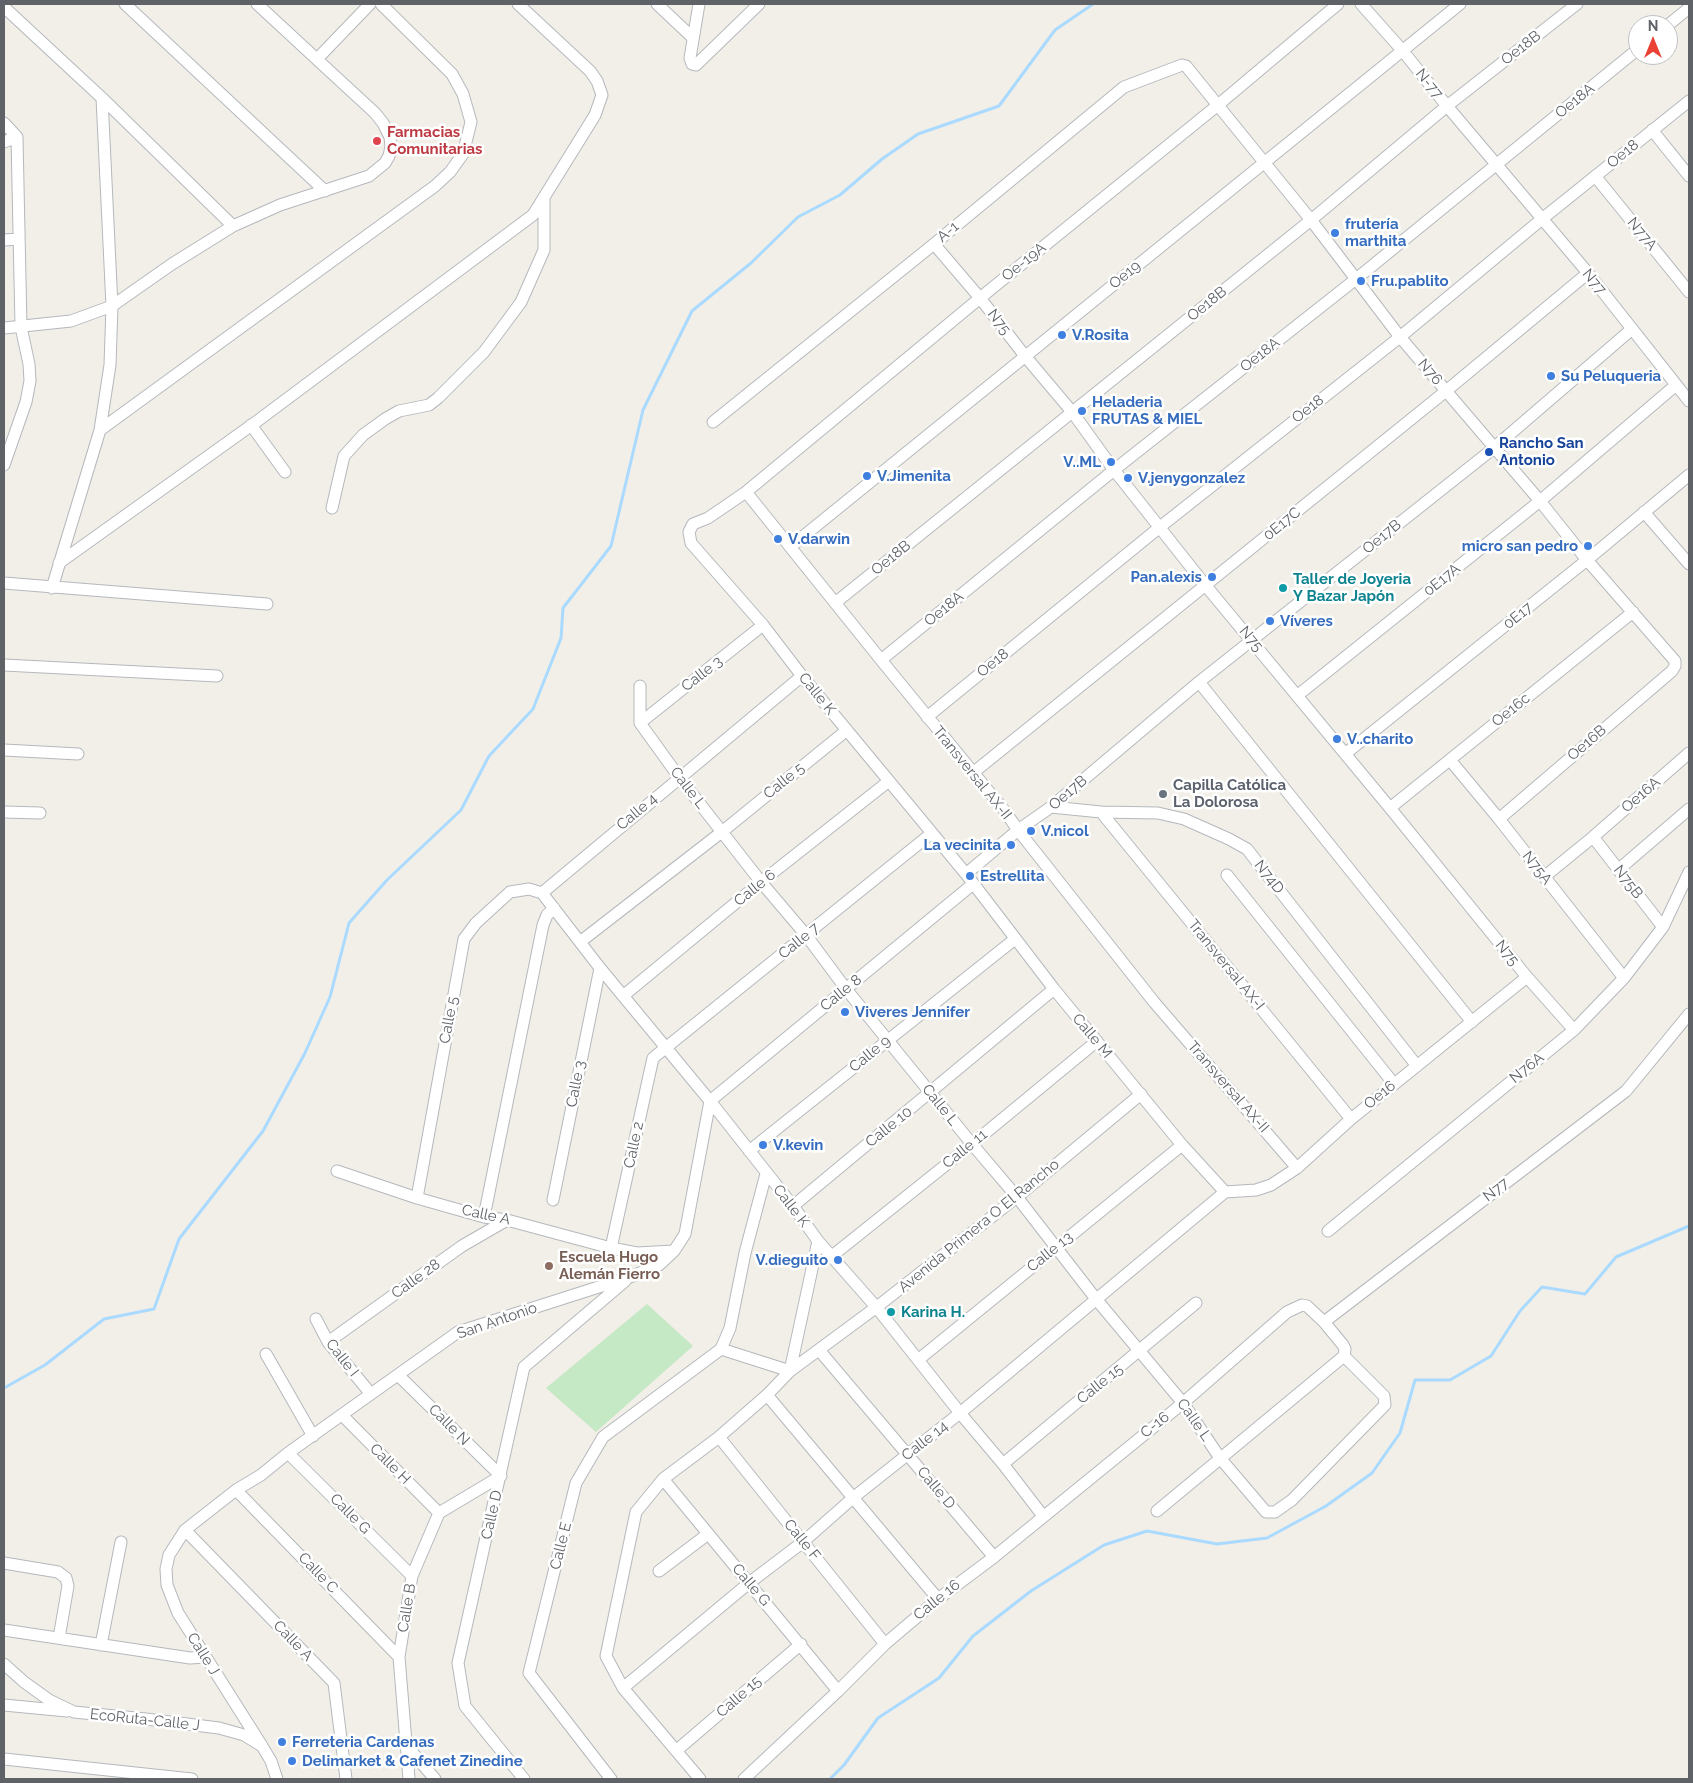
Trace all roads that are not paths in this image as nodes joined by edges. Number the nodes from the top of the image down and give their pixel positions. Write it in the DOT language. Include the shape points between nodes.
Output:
graph roads {
  1 [pos="125,4"];
  2 [pos="257,4"];
  3 [pos="370,4"];
  4 [pos="381,4"];
  5 [pos="518,4"];
  6 [pos="657,4"];
  7 [pos="698,4"];
  8 [pos="759,4"];
  9 [pos="1338,4"];
  10 [pos="1361,4"];
  11 [pos="1460,4"];
  12 [pos="1577,4"];
  13 [pos="4,7"];
  14 [pos="1689,8"];
  15 [pos="1678,17"];
  16 [pos="693,38"];
  17 [pos="1402,50"];
  18 [pos="1628,57"];
  19 [pos="317,59"];
  20 [pos="1190,72"];
  21 [pos="102,98"];
  22 [pos="1689,101"];
  23 [pos="1218,105"];
  24 [pos="1447,106"];
  25 [pos="4,123"];
  26 [pos="1652,130"];
  27 [pos="17,137"];
  28 [pos="4,142"];
  29 [pos="1264,162"];
  30 [pos="1496,164"];
  31 [pos="1595,176"];
  32 [pos="1689,176"];
  33 [pos="325,191"];
  34 [pos="544,197"];
  35 [pos="1542,219"];
  36 [pos="1310,220"];
  37 [pos="232,226"];
  38 [pos="4,240"];
  39 [pos="19,240"];
  40 [pos="934,244"];
  41 [pos="1588,273"];
  42 [pos="1356,279"];
  43 [pos="1689,292"];
  44 [pos="980,298"];
  45 [pos="112,306"];
  46 [pos="22,327"];
  47 [pos="4,328"];
  48 [pos="1632,329"];
  49 [pos="1400,337"];
  50 [pos="1025,356"];
  51 [pos="1676,385"];
  52 [pos="1446,391"];
  53 [pos="1689,401"];
  54 [pos="1073,412"];
  55 [pos="713,422"];
  56 [pos="251,425"];
  57 [pos="100,430"];
  58 [pos="1494,447"];
  59 [pos="4,465"];
  60 [pos="1114,470"];
  61 [pos="285,472"];
  62 [pos="1689,475"];
  63 [pos="746,492"];
  64 [pos="1540,501"];
  65 [pos="332,508"];
  66 [pos="1644,512"];
  67 [pos="708,518"];
  68 [pos="1160,527"];
  69 [pos="790,547"];
  70 [pos="1587,560"];
  71 [pos="59,563"];
  72 [pos="1689,564"];
  73 [pos="4,583"];
  74 [pos="1206,586"];
  75 [pos="52,588"];
  76 [pos="835,603"];
  77 [pos="267,604"];
  78 [pos="1633,612"];
  79 [pos="763,625"];
  80 [pos="1252,641"];
  81 [pos="881,660"];
  82 [pos="4,665"];
  83 [pos="1675,666"];
  84 [pos="217,676"];
  85 [pos="802,676"];
  86 [pos="1200,682"];
  87 [pos="640,686"];
  88 [pos="1298,695"];
  89 [pos="927,717"];
  90 [pos="640,723"];
  91 [pos="847,730"];
  92 [pos="4,750"];
  93 [pos="1689,753"];
  94 [pos="78,754"];
  95 [pos="1346,754"];
  96 [pos="1450,760"];
  97 [pos="974,772"];
  98 [pos="679,777"];
  99 [pos="889,781"];
  100 [pos="1051,807"];
  101 [pos="1390,808"];
  102 [pos="1689,809"];
  103 [pos="4,812"];
  104 [pos="1101,812"];
  105 [pos="40,813"];
  106 [pos="1499,819"];
  107 [pos="1018,830"];
  108 [pos="723,831"];
  109 [pos="932,833"];
  110 [pos="1593,837"];
  111 [pos="1618,870"];
  112 [pos="1689,872"];
  113 [pos="966,874"];
  114 [pos="1227,875"];
  115 [pos="1544,877"];
  116 [pos="761,882"];
  117 [pos="973,884"];
  118 [pos="542,893"];
  119 [pos="554,908"];
  120 [pos="1663,927"];
  121 [pos="806,935"];
  122 [pos="1015,939"];
  123 [pos="580,942"];
  124 [pos="600,968"];
  125 [pos="1527,977"];
  126 [pos="1624,978"];
  127 [pos="846,989"];
  128 [pos="1054,989"];
  129 [pos="622,996"];
  130 [pos="1689,1014"];
  131 [pos="1472,1022"];
  132 [pos="1574,1030"];
  133 [pos="887,1040"];
  134 [pos="1097,1041"];
  135 [pos="666,1048"];
  136 [pos="1417,1066"];
  137 [pos="1394,1084"];
  138 [pos="930,1093"];
  139 [pos="1141,1094"];
  140 [pos="710,1101"];
  141 [pos="1351,1119"];
  142 [pos="972,1144"];
  143 [pos="1182,1145"];
  144 [pos="750,1151"];
  145 [pos="1297,1168"];
  146 [pos="337,1171"];
  147 [pos="766,1174"];
  148 [pos="1225,1192"];
  149 [pos="1017,1197"];
  150 [pos="416,1198"];
  151 [pos="553,1200"];
  152 [pos="793,1206"];
  153 [pos="484,1217"];
  154 [pos="507,1220"];
  155 [pos="1328,1232"];
  156 [pos="818,1241"];
  157 [pos="1055,1247"];
  158 [pos="611,1248"];
  159 [pos="674,1251"];
  160 [pos="637,1253"];
  161 [pos="832,1256"];
  162 [pos="641,1272"];
  163 [pos="630,1277"];
  164 [pos="1096,1299"];
  165 [pos="1196,1303"];
  166 [pos="877,1308"];
  167 [pos="316,1319"];
  168 [pos="1324,1322"];
  169 [pos="328,1342"];
  170 [pos="721,1349"];
  171 [pos="819,1350"];
  172 [pos="1140,1351"];
  173 [pos="266,1354"];
  174 [pos="1344,1356"];
  175 [pos="918,1360"];
  176 [pos="790,1371"];
  177 [pos="398,1375"];
  178 [pos="371,1394"];
  179 [pos="767,1395"];
  180 [pos="1183,1403"];
  181 [pos="960,1413"];
  182 [pos="342,1415"];
  183 [pos="313,1436"];
  184 [pos="719,1436"];
  185 [pos="288,1453"];
  186 [pos="908,1455"];
  187 [pos="1220,1458"];
  188 [pos="1003,1464"];
  189 [pos="501,1476"];
  190 [pos="663,1480"];
  191 [pos="236,1490"];
  192 [pos="854,1497"];
  193 [pos="1157,1511"];
  194 [pos="439,1513"];
  195 [pos="1043,1516"];
  196 [pos="185,1530"];
  197 [pos="708,1534"];
  198 [pos="121,1542"];
  199 [pos="803,1542"];
  200 [pos="169,1555"];
  201 [pos="994,1557"];
  202 [pos="4,1563"];
  203 [pos="659,1571"];
  204 [pos="412,1576"];
  205 [pos="750,1583"];
  206 [pos="938,1599"];
  207 [pos="4,1630"];
  208 [pos="59,1638"];
  209 [pos="801,1644"];
  210 [pos="885,1644"];
  211 [pos="101,1645"];
  212 [pos="205,1657"];
  213 [pos="400,1657"];
  214 [pos="4,1664"];
  215 [pos="623,1688"];
  216 [pos="838,1691"];
  217 [pos="4,1705"];
  218 [pos="74,1712"];
  219 [pos="262,1746"];
  220 [pos="407,1746"];
  221 [pos="677,1750"];
  222 [pos="4,1759"];
  223 [pos="192,1779"];
  224 [pos="277,1779"];
  225 [pos="346,1779"];
  226 [pos="408,1779"];
  227 [pos="435,1779"];
  228 [pos="524,1779"];
  229 [pos="611,1779"];
  230 [pos="700,1779"];
  231 [pos="744,1779"];
  1 -- 33 [label="street"];
  2 -- 19 [label="street"];
  3 -- 19 [label="street"];
  4 -- 57 [label="street" via="452,74 463,94 471,122 463,154 435,186"];
  5 -- 34 [label="street" via="590,71 602,95 595,115"];
  6 -- 16 [label="street"];
  7 -- 16 [label="street"];
  8 -- 16 [label="street" via="696,65 690,58"];
  9 -- 23 [label="street, Oe-19A"];
  10 -- 17 [label="street, N-77"];
  11 -- 17 [label="street, Oe19"];
  12 -- 24 [label="street, Oe18B"];
  13 -- 21 [label="street"];
  14 -- 15 [label="street"];
  17 -- 24 [label="street, N-77"];
  17 -- 29 [label="street, Oe19"];
  18 -- 30 [label="street, Oe18A"];
  19 -- 33 [label="street" via="383,122 391,146 385,163 369,176"];
  20 -- 23 [label="street, N76"];
  20 -- 40 [label="street, A-1" via="1182,65 1124,87"];
  21 -- 37 [label="street"];
  21 -- 45 [label="street"];
  22 -- 26 [label="street, Oe18"];
  23 -- 29 [label="street, N76"];
  23 -- 44 [label="street, Oe-19A"];
  24 -- 30 [label="street, N-77"];
  24 -- 36 [label="street, Oe18B"];
  25 -- 27 [label="street"];
  26 -- 31 [label="street, Oe18"];
  26 -- 32 [label="street"];
  27 -- 28 [label="street"];
  27 -- 39 [label="street"];
  29 -- 36 [label="street, N76"];
  29 -- 50 [label="street, Oe19"];
  30 -- 35 [label="street, N77"];
  30 -- 42 [label="street, Oe18A"];
  31 -- 35 [label="street, Oe18"];
  31 -- 43 [label="street, N77A"];
  33 -- 37 [label="street" via="280,204"];
  34 -- 56 [label="street" via="533,215"];
  34 -- 65 [label="street" via="544,250 521,302 484,352 438,398 429,405 399,411 363,434 344,456"];
  35 -- 41 [label="street, N77"];
  35 -- 49 [label="street, Oe18"];
  36 -- 42 [label="street, N76"];
  36 -- 54 [label="street, Oe18B"];
  37 -- 45 [label="street"];
  38 -- 39 [label="street"];
  39 -- 46 [label="street"];
  40 -- 44 [label="street, N75"];
  40 -- 55 [label="street, A-1"];
  41 -- 48 [label="street, N77"];
  41 -- 52 [label="street, 0E17C"];
  42 -- 49 [label="street, N76"];
  42 -- 60 [label="street, Oe18A"];
  44 -- 50 [label="street, N75"];
  44 -- 63 [label="street, Oe-19A"];
  45 -- 46 [label="street" via="71,321"];
  45 -- 57 [label="street" via="110,365"];
  46 -- 47 [label="street"];
  46 -- 59 [label="street" via="30,381"];
  48 -- 51 [label="street, N77"];
  48 -- 58 [label="street, Oe17B"];
  49 -- 52 [label="street, N76"];
  49 -- 68 [label="street, Oe18"];
  50 -- 54 [label="street, N75"];
  50 -- 69 [label="street, Oe19"];
  51 -- 53 [label="street, N77"];
  51 -- 64 [label="street, 0E17A"];
  52 -- 58 [label="street, N76"];
  52 -- 74 [label="street, 0E17C"];
  54 -- 60 [label="street, N75"];
  54 -- 76 [label="street, Oe18B"];
  56 -- 61 [label="street"];
  56 -- 71 [label="street"];
  57 -- 71 [label="street"];
  58 -- 64 [label="street, N76"];
  58 -- 80 [label="street, Oe17B"];
  60 -- 68 [label="street, N75"];
  60 -- 81 [label="street, Oe18A"];
  62 -- 66 [label="street, 0E17"];
  63 -- 67 [label="street, Oe-19A"];
  63 -- 69 [label="street, Transversal AX-II"];
  64 -- 70 [label="street, N76"];
  64 -- 88 [label="street, 0E17A"];
  66 -- 70 [label="street, 0E17"];
  66 -- 72 [label="street"];
  67 -- 79 [label="street, Calle K" via="691,527 691,542"];
  68 -- 74 [label="street, N75"];
  68 -- 89 [label="street, Oe18"];
  69 -- 76 [label="street, Transversal AX-II"];
  70 -- 78 [label="street, N76"];
  70 -- 95 [label="street, 0E17"];
  71 -- 75 [label="street"];
  73 -- 75 [label="street"];
  74 -- 80 [label="street, N75"];
  74 -- 97 [label="street, 0E17C"];
  75 -- 77 [label="street"];
  76 -- 81 [label="street, Transversal AX-II"];
  78 -- 83 [label="street, N76" via="1675,661"];
  78 -- 96 [label="street, Oe16c"];
  79 -- 85 [label="street, Calle K"];
  79 -- 90 [label="street, Calle 3"];
  80 -- 86 [label="street, Oe17B"];
  80 -- 88 [label="street, N75"];
  81 -- 89 [label="street, Transversal AX-II"];
  82 -- 84 [label="street"];
  83 -- 106 [label="street, Oe16B"];
  85 -- 91 [label="street, Calle K"];
  85 -- 98 [label="street, Calle 4"];
  86 -- 100 [label="street, Oe17B"];
  86 -- 131 [label="street"];
  87 -- 90 [label="street"];
  88 -- 95 [label="street, N75"];
  89 -- 97 [label="street, Transversal AX-II"];
  90 -- 98 [label="street, Calle L"];
  91 -- 99 [label="street, Calle K"];
  91 -- 108 [label="street, Calle 5"];
  92 -- 94 [label="street"];
  93 -- 110 [label="street, Oe16A"];
  95 -- 101 [label="street, N75"];
  96 -- 101 [label="street, Oe16c"];
  96 -- 106 [label="street, N75A"];
  97 -- 107 [label="street, Transversal AX-II"];
  98 -- 108 [label="street, Calle L"];
  98 -- 118 [label="street, Calle 4"];
  99 -- 109 [label="street, Calle K"];
  99 -- 116 [label="street, Calle 6"];
  100 -- 104 [label="street, N74D"];
  100 -- 107 [label="street, Oe17B"];
  101 -- 125 [label="street, N75"];
  102 -- 111 [label="street"];
  103 -- 105 [label="street"];
  104 -- 136 [label="street, N74D" via="1158,813 1184,819 1248,849"];
  104 -- 141 [label="street, Transversal AX-I"];
  106 -- 115 [label="street, N75A"];
  107 -- 113 [label="street, Oe17B"];
  107 -- 145 [label="street, Transversal AX-II" via="1154,1002"];
  108 -- 116 [label="street, Calle L"];
  108 -- 123 [label="street, Calle 5"];
  109 -- 113 [label="street, Calle K"];
  109 -- 121 [label="street, Calle 7"];
  110 -- 111 [label="street, N75B"];
  110 -- 115 [label="street, Oe16A"];
  111 -- 120 [label="street, N75B"];
  112 -- 120 [label="street, N76A"];
  113 -- 117 [label="street, Calle M"];
  114 -- 137 [label="street"];
  115 -- 126 [label="street, N75A"];
  116 -- 121 [label="street, Calle L"];
  116 -- 129 [label="street, Calle 6"];
  117 -- 122 [label="street, Calle M"];
  117 -- 127 [label="street, Calle 8"];
  118 -- 119 [label="street, Calle K"];
  118 -- 150 [label="street, Calle 5" via="529,889 510,892 464,938"];
  119 -- 123 [label="street, Calle K"];
  119 -- 153 [label="street" via="543,925"];
  120 -- 126 [label="street, N76A"];
  121 -- 127 [label="street, Calle L"];
  121 -- 135 [label="street, Calle 7"];
  122 -- 128 [label="street, Calle M"];
  122 -- 133 [label="street, Calle 9"];
  123 -- 124 [label="street, Calle K"];
  124 -- 129 [label="street, Calle K"];
  124 -- 151 [label="street, Calle 3"];
  125 -- 131 [label="street, Oe16"];
  125 -- 132 [label="street, N75"];
  126 -- 132 [label="street, N76A"];
  127 -- 133 [label="street, Calle L"];
  127 -- 140 [label="street, Calle 8"];
  128 -- 134 [label="street, Calle M"];
  128 -- 138 [label="street, Calle 10"];
  129 -- 135 [label="street, Calle K"];
  130 -- 168 [label="street, N77" via="1626,1091"];
  131 -- 136 [label="street, Oe16"];
  132 -- 155 [label="street, N76A"];
  133 -- 138 [label="street, Calle L"];
  133 -- 144 [label="street, Calle 9"];
  134 -- 139 [label="street, Calle M"];
  134 -- 142 [label="street, Calle 11"];
  135 -- 140 [label="street, Calle K"];
  135 -- 158 [label="street, Calle 2" via="653,1058"];
  136 -- 137 [label="street, Oe16"];
  137 -- 141 [label="street, Oe16"];
  138 -- 142 [label="street, Calle L"];
  138 -- 152 [label="street, Calle 10"];
  139 -- 143 [label="street, Calle M"];
  139 -- 149 [label="street, Avenida Primera O El Rancho"];
  140 -- 144 [label="street, Calle K"];
  140 -- 159 [label="street, San Antonio" via="685,1234"];
  141 -- 145 [label="street, Oe16"];
  142 -- 149 [label="street, Calle L"];
  142 -- 161 [label="street, Calle 11"];
  143 -- 148 [label="street, Calle M"];
  143 -- 157 [label="street, Calle 13"];
  144 -- 147 [label="street, Calle K"];
  145 -- 148 [label="street, Oe16" via="1256,1190"];
  146 -- 150 [label="street, Calle A"];
  147 -- 152 [label="street, Calle K"];
  147 -- 170 [label="street" via="730,1328"];
  148 -- 164 [label="street, Calle 14"];
  149 -- 157 [label="street, Calle L"];
  149 -- 166 [label="street, Avenida Primera O El Rancho"];
  150 -- 153 [label="street, Calle A"];
  152 -- 156 [label="street, Calle K"];
  153 -- 154 [label="street, Calle A"];
  154 -- 158 [label="street, Calle A"];
  154 -- 169 [label="street, Calle 28" via="462,1246"];
  156 -- 161 [label="street, Calle K"];
  156 -- 176 [label="street"];
  157 -- 164 [label="street, Calle L"];
  157 -- 175 [label="street, Calle 13"];
  158 -- 160 [label="street, Calle A"];
  159 -- 160 [label="street, Calle A"];
  159 -- 162 [label="street, San Antonio" via="659,1265"];
  160 -- 162 [label="street"];
  161 -- 166 [label="street, Calle K"];
  162 -- 163 [label="street, San Antonio"];
  163 -- 177 [label="street, San Antonio" via="458,1332"];
  163 -- 189 [label="street, Calle D" via="524,1367"];
  164 -- 172 [label="street, Calle L"];
  164 -- 181 [label="street, Calle 14"];
  165 -- 172 [label="street, Calle 15"];
  166 -- 171 [label="street, Avenida Primera O El Rancho"];
  166 -- 175 [label="street, Calle K"];
  167 -- 169 [label="street, Calle I"];
  168 -- 174 [label="street" via="1343,1345"];
  168 -- 180 [label="street, C-16" via="1307,1306 1287,1312"];
  169 -- 178 [label="street, Calle I"];
  170 -- 176 [label="street"];
  170 -- 229 [label="street, Calle E" via="604,1436 576,1483 529,1673"];
  171 -- 176 [label="street, Avenida Primera O El Rancho"];
  171 -- 186 [label="street, Calle D"];
  172 -- 180 [label="street, Calle L"];
  172 -- 188 [label="street, Calle 15"];
  173 -- 183 [label="street"];
  174 -- 187 [label="street"];
  174 -- 187 [label="street, Calle L" via="1384,1396 1385,1405 1280,1510 1266,1512"];
  175 -- 181 [label="street, Calle K"];
  176 -- 179 [label="street, Avenida Primera O El Rancho"];
  177 -- 178 [label="street, San Antonio"];
  177 -- 189 [label="street, Calle N"];
  178 -- 182 [label="street, San Antonio"];
  179 -- 184 [label="street, Avenida Primera O El Rancho"];
  179 -- 192 [label="street"];
  180 -- 187 [label="street, Calle L"];
  180 -- 195 [label="street, C-16"];
  181 -- 186 [label="street, Calle 14"];
  181 -- 188 [label="street, Calle K"];
  182 -- 183 [label="street, San Antonio"];
  182 -- 194 [label="street, Calle H"];
  183 -- 185 [label="street, San Antonio"];
  184 -- 190 [label="street, Avenida Primera O El Rancho"];
  184 -- 199 [label="street, Calle F"];
  185 -- 191 [label="street, San Antonio"];
  185 -- 204 [label="street, Calle G"];
  186 -- 192 [label="street, Calle 14"];
  186 -- 201 [label="street, Calle D"];
  187 -- 193 [label="street"];
  188 -- 195 [label="street, Calle K"];
  189 -- 194 [label="street"];
  189 -- 228 [label="street, Calle D" via="458,1663 465,1706"];
  190 -- 197 [label="street, Calle G"];
  190 -- 215 [label="street, Avenida Primera O El Rancho" via="636,1512 606,1656"];
  191 -- 196 [label="street, San Antonio"];
  191 -- 213 [label="street, Calle C"];
  192 -- 199 [label="street, Calle 14"];
  192 -- 206 [label="street"];
  194 -- 204 [label="street, Calle B"];
  195 -- 201 [label="street, Calle 16"];
  196 -- 200 [label="street, San Antonio"];
  196 -- 225 [label="street, Calle A" via="334,1683"];
  197 -- 203 [label="street"];
  197 -- 205 [label="street, Calle G"];
  198 -- 211 [label="street"];
  199 -- 205 [label="street, Calle 14"];
  199 -- 210 [label="street, Calle F"];
  200 -- 212 [label="street, Calle J" via="167,1585 178,1613"];
  201 -- 206 [label="street, Calle 16"];
  202 -- 208 [label="street" via="58,1572 66,1578 68,1586"];
  204 -- 213 [label="street, Calle B"];
  205 -- 209 [label="street, Calle G"];
  205 -- 215 [label="street, Calle 14"];
  206 -- 210 [label="street, Calle 16"];
  207 -- 208 [label="street"];
  208 -- 211 [label="street"];
  209 -- 216 [label="street, Calle G"];
  209 -- 221 [label="street, Calle 15"];
  210 -- 216 [label="street, Calle 16"];
  211 -- 212 [label="street" via="190,1658"];
  212 -- 219 [label="street, Calle J"];
  213 -- 220 [label="street, Calle B"];
  214 -- 218 [label="street, EcoRuta-Calle J" via="49,1700"];
  215 -- 221 [label="street, Avenida Primera O El Rancho"];
  216 -- 231 [label="street, Calle 16"];
  217 -- 218 [label="street"];
  218 -- 219 [label="street, EcoRuta-Calle J" via="219,1728 244,1735"];
  219 -- 224 [label="street"];
  220 -- 226 [label="street, Calle B"];
  220 -- 227 [label="street"];
  221 -- 230 [label="street, Avenida Primera O El Rancho"];
  222 -- 223 [label="street"];
}
